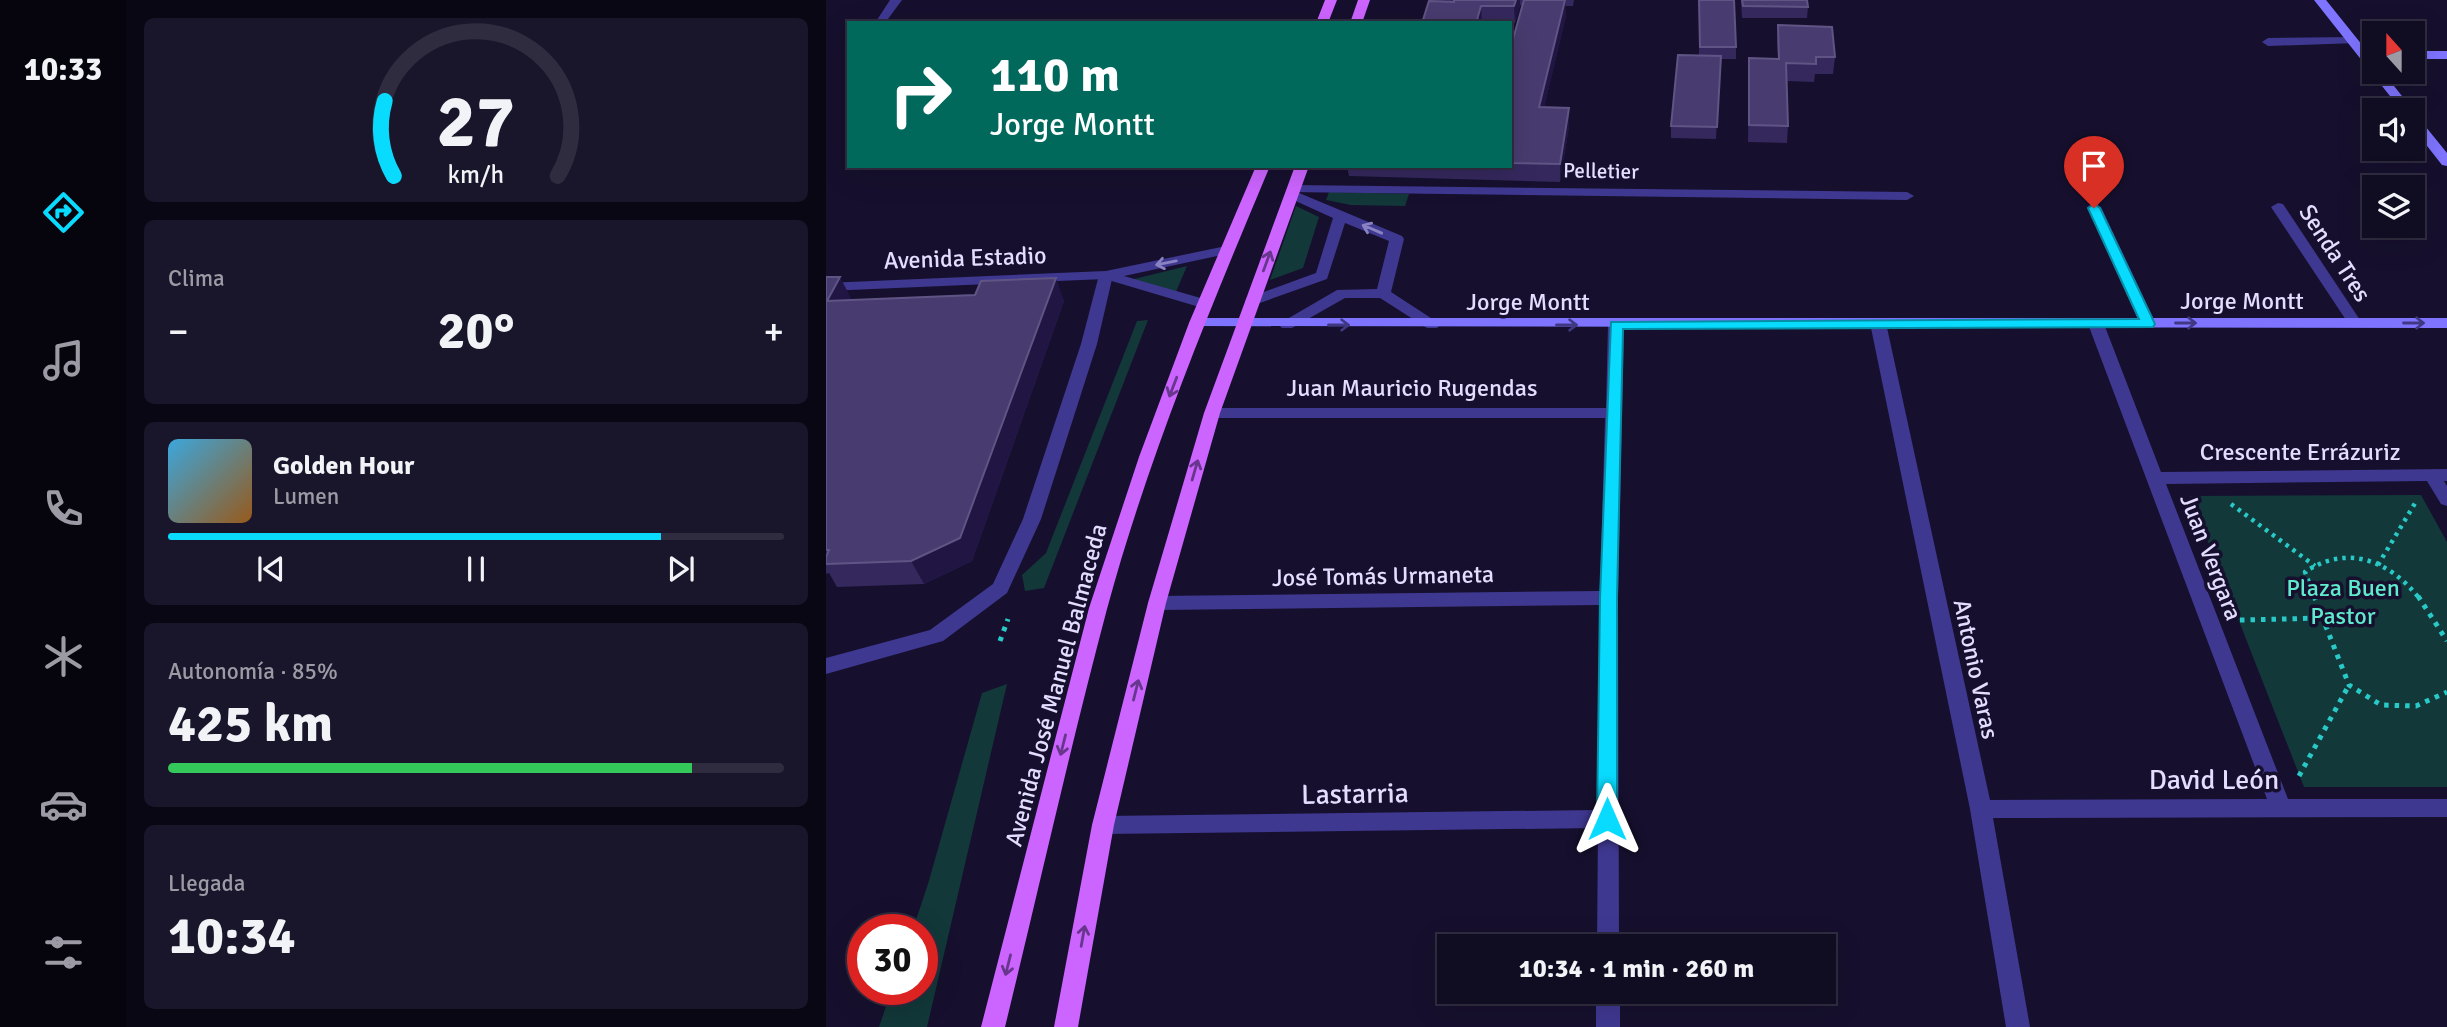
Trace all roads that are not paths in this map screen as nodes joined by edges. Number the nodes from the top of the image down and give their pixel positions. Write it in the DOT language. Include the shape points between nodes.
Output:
graph roads {
  1 [pos="896,0"];
  2 [pos="1331,0"];
  3 [pos="1364,0"];
  4 [pos="2320,0"];
  5 [pos="880,21"];
  6 [pos="1323,21"];
  7 [pos="1357,21"];
  8 [pos="2353,41"];
  9 [pos="2268,42"];
  10 [pos="2362,49"];
  11 [pos="2426,55"];
  12 [pos="2447,55"];
  13 [pos="2386,84"];
  14 [pos="2397,98"];
  15 [pos="2425,134"];
  16 [pos="2447,162"];
  17 [pos="1262,168"];
  18 [pos="1301,168"];
  19 [pos="1293,192"];
  20 [pos="1907,196"];
  21 [pos="2278,207"];
  22 [pos="2094,208"];
  23 [pos="1340,216"];
  24 [pos="1226,250"];
  25 [pos="1106,275"];
  26 [pos="1322,276"];
  27 [pos="826,287"];
  28 [pos="1342,293"];
  29 [pos="1383,294"];
  30 [pos="1252,301"];
  31 [pos="1206,304"];
  32 [pos="1197,323"];
  33 [pos="1878,323"];
  34 [pos="2355,323"];
  35 [pos="2447,323"];
  36 [pos="1287,324"];
  37 [pos="2096,324"];
  38 [pos="2148,324"];
  39 [pos="1243,325"];
  40 [pos="1432,325"];
  41 [pos="1616,325"];
  42 [pos="1212,413"];
  43 [pos="1612,413"];
  44 [pos="2440,475"];
  45 [pos="2154,478"];
  46 [pos="2447,500"];
  47 [pos="1609,598"];
  48 [pos="1157,603"];
  49 [pos="826,666"];
  50 [pos="2281,808"];
  51 [pos="2447,808"];
  52 [pos="1981,809"];
  53 [pos="1607,819"];
  54 [pos="1103,825"];
  55 [pos="1608,934"];
  56 [pos="1608,1004"];
  57 [pos="993,1027"];
  58 [pos="1066,1027"];
  59 [pos="1608,1027"];
  60 [pos="2018,1027"];
  1 -- 5 [label="street"];
  2 -- 6 [label="main road"];
  3 -- 7 [label="main road"];
  4 -- 8 [label="street"];
  8 -- 9 [label="street"];
  8 -- 10 [label="street"];
  11 -- 12 [label="street"];
  13 -- 14 [label="street"];
  15 -- 16 [label="street"];
  17 -- 24 [label="main road, Avenida José Manuel Balmaceda"];
  18 -- 19 [label="main road"];
  19 -- 20 [label="street, Pelletier"];
  19 -- 23 [label="street"];
  30 -- 19 [label="main road, one-way"];
  21 -- 34 [label="street, Senda Tres"];
  22 -- 38 [label="street"];
  23 -- 26 [label="street"];
  29 -- 23 [label="street, one-way" via="1397,239"];
  24 -- 25 [label="street, Avenida Estadio, one-way"];
  24 -- 31 [label="main road, Avenida José Manuel Balmaceda"];
  25 -- 27 [label="street, Avenida Estadio"];
  25 -- 31 [label="street, Avenida Estadio"];
  25 -- 49 [label="street" via="1089,344 1032,519 1000,588 936,636"];
  26 -- 28 [label="street"];
  26 -- 30 [label="street"];
  28 -- 29 [label="street"];
  28 -- 36 [label="street"];
  29 -- 40 [label="street"];
  30 -- 39 [label="main road"];
  31 -- 32 [label="main road, Avenida José Manuel Balmaceda"];
  32 -- 39 [label="street, Jorge Montt"];
  32 -- 57 [label="main road, Avenida José Manuel Balmaceda, one-way" via="1098,608"];
  33 -- 37 [label="street, Jorge Montt"];
  33 -- 41 [label="street, Jorge Montt"];
  33 -- 52 [label="street, Antonio Varas"];
  34 -- 35 [label="street, Jorge Montt, one-way"];
  38 -- 34 [label="street, Jorge Montt, one-way"];
  36 -- 39 [label="street, Jorge Montt"];
  36 -- 40 [label="street, Jorge Montt, one-way"];
  37 -- 38 [label="street, Jorge Montt"];
  37 -- 45 [label="street, Juan Vergara"];
  39 -- 42 [label="main road"];
  40 -- 41 [label="street, Jorge Montt, one-way"];
  41 -- 43 [label="street"];
  42 -- 43 [label="street, Juan Mauricio Rugendas"];
  48 -- 42 [label="main road, one-way"];
  43 -- 47 [label="street"];
  44 -- 45 [label="street, Crescente Errázuriz"];
  44 -- 46 [label="street"];
  45 -- 50 [label="street, Juan Vergara"];
  47 -- 48 [label="street, José Tomás Urmaneta"];
  47 -- 53 [label="street"];
  54 -- 48 [label="main road, one-way"];
  50 -- 51 [label="street, David León"];
  50 -- 52 [label="street, David León"];
  52 -- 60 [label="street, Antonio Varas"];
  53 -- 54 [label="street, Lastarria"];
  53 -- 55 [label="street"];
  58 -- 54 [label="main road, one-way"];
  56 -- 59 [label="street"];
}
